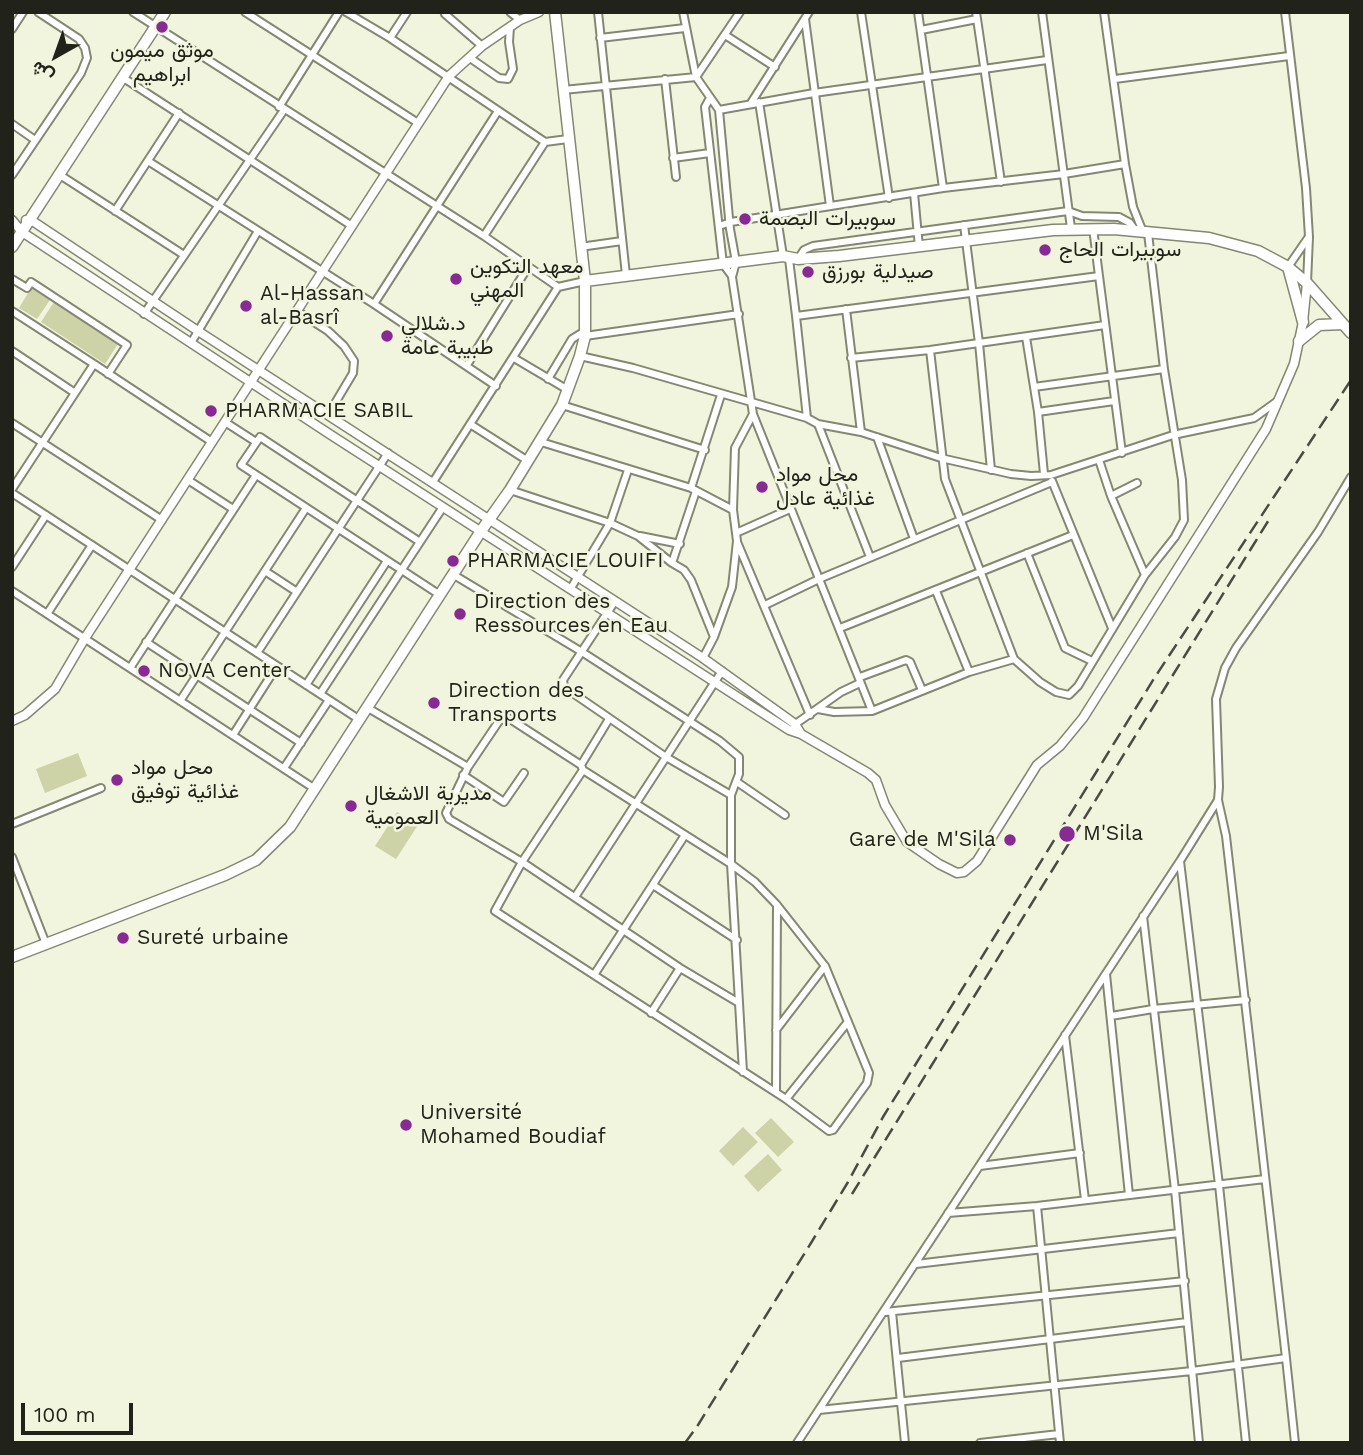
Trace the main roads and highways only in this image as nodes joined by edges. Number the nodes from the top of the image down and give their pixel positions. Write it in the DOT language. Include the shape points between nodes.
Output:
graph roads {
  1 [pos="165,12"];
  2 [pos="555,12"];
  3 [pos="12,247"];
  4 [pos="1289,267"];
  5 [pos="585,281"];
  6 [pos="1303,322"];
  7 [pos="1343,324"];
  8 [pos="1351,333"];
  9 [pos="1299,341"];
  10 [pos="12,957"];
  1 -- 3 [label="main road"];
  2 -- 5 [label="main road"];
  4 -- 5 [label="main road" via="1258,251 1209,238 1071,228"];
  4 -- 6 [label="main road"];
  4 -- 7 [label="main road"];
  5 -- 10 [label="main road" via="585,334 562,405 289,827 256,860 225,875"];
  7 -- 8 [label="main road"];
  7 -- 9 [label="main road" via="1319,325"];
}
